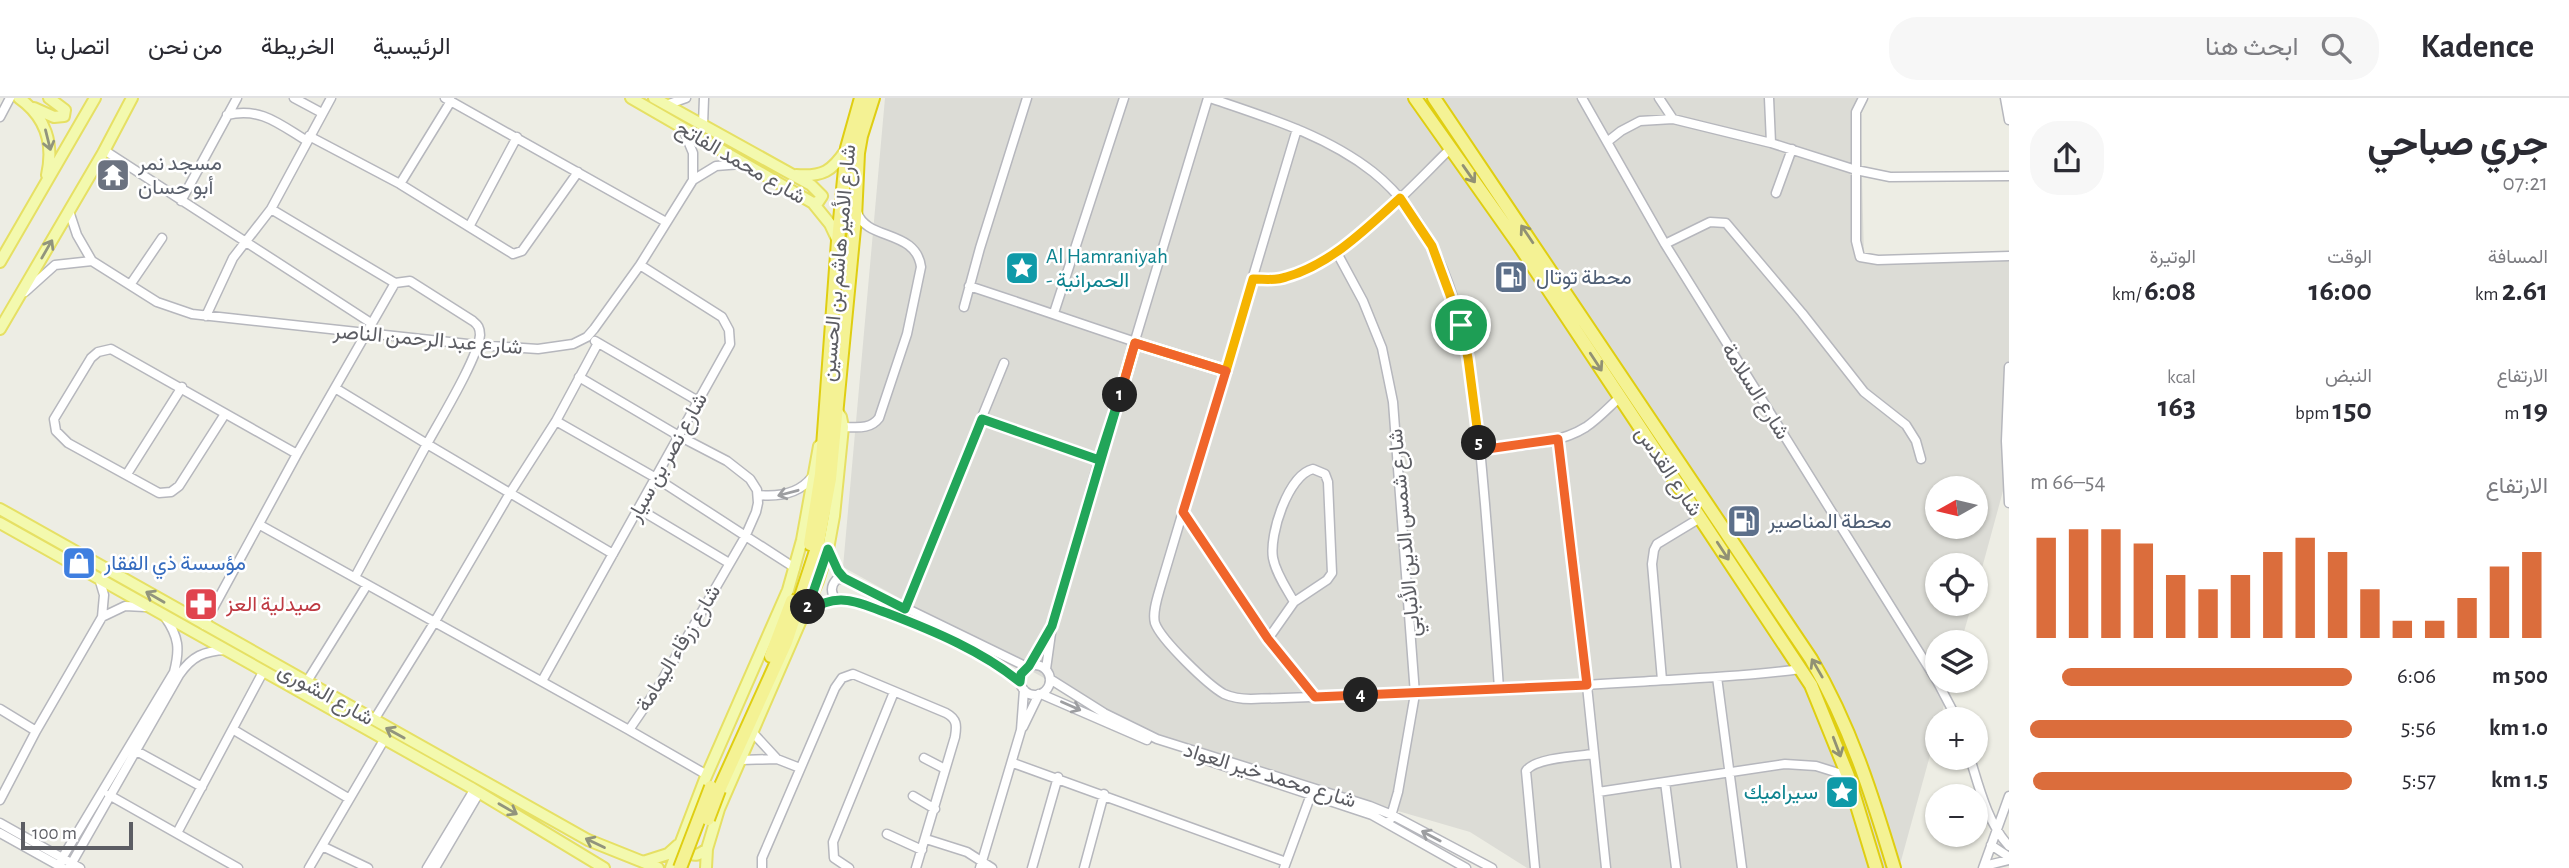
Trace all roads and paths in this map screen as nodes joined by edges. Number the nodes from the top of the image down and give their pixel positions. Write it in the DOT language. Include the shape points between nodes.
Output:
graph roads {
  1 [pos="10,98"];
  2 [pos="19,98"];
  3 [pos="49,98"];
  4 [pos="95,98"];
  5 [pos="132,98"];
  6 [pos="237,98"];
  7 [pos="294,98"];
  8 [pos="331,98"];
  9 [pos="631,98"];
  10 [pos="654,98"];
  11 [pos="686,98"];
  12 [pos="704,98"];
  13 [pos="861,98"];
  14 [pos="873,98"];
  15 [pos="1027,98"];
  16 [pos="1124,98"];
  17 [pos="1209,98"];
  18 [pos="1415,98"];
  19 [pos="1434,98"];
  20 [pos="1581,98"];
  21 [pos="1659,98"];
  22 [pos="1769,98"];
  23 [pos="1863,98"];
  24 [pos="2005,98"];
  25 [pos="448,99"];
  26 [pos="666,105"];
  27 [pos="31,107"];
  28 [pos="322,113"];
  29 [pos="227,115"];
  30 [pos="0,117"];
  31 [pos="1673,119"];
  32 [pos="2009,120"];
  33 [pos="703,125"];
  34 [pos="683,129"];
  35 [pos="1297,130"];
  36 [pos="517,136"];
  37 [pos="308,139"];
  38 [pos="1607,142"];
  39 [pos="1771,143"];
  40 [pos="847,148"];
  41 [pos="1451,148"];
  42 [pos="1792,149"];
  43 [pos="104,150"];
  44 [pos="741,164"];
  45 [pos="1856,170"];
  46 [pos="578,172"];
  47 [pos="793,175"];
  48 [pos="2009,176"];
  49 [pos="694,180"];
  50 [pos="400,184"];
  51 [pos="43,190"];
  52 [pos="1776,193"];
  53 [pos="1400,198"];
  54 [pos="181,201"];
  55 [pos="813,203"];
  56 [pos="855,205"];
  57 [pos="271,209"];
  58 [pos="69,211"];
  59 [pos="666,222"];
  60 [pos="470,225"];
  61 [pos="867,225"];
  62 [pos="853,231"];
  63 [pos="162,238"];
  64 [pos="244,241"];
  65 [pos="838,241"];
  66 [pos="1665,244"];
  67 [pos="1336,251"];
  68 [pos="2009,256"];
  69 [pos="92,261"];
  70 [pos="0,262"];
  71 [pos="640,265"];
  72 [pos="1253,279"];
  73 [pos="394,283"];
  74 [pos="130,285"];
  75 [pos="969,286"];
  76 [pos="20,297"];
  77 [pos="964,307"];
  78 [pos="1054,313"];
  79 [pos="206,316"];
  80 [pos="371,323"];
  81 [pos="0,329"];
  82 [pos="365,333"];
  83 [pos="587,337"];
  84 [pos="598,343"];
  85 [pos="1135,343"];
  86 [pos="477,345"];
  87 [pos="1004,363"];
  88 [pos="2009,367"];
  89 [pos="1226,371"];
  90 [pos="579,377"];
  91 [pos="182,387"];
  92 [pos="335,388"];
  93 [pos="1619,398"];
  94 [pos="698,401"];
  95 [pos="837,411"];
  96 [pos="225,414"];
  97 [pos="982,419"];
  98 [pos="555,421"];
  99 [pos="843,427"];
  100 [pos="824,430"];
  101 [pos="679,436"];
  102 [pos="1558,439"];
  103 [pos="427,444"];
  104 [pos="1480,450"];
  105 [pos="297,454"];
  106 [pos="1921,459"];
  107 [pos="1099,460"];
  108 [pos="127,474"];
  109 [pos="812,477"];
  110 [pos="656,478"];
  111 [pos="510,493"];
  112 [pos="758,495"];
  113 [pos="2009,502"];
  114 [pos="0,509"];
  115 [pos="639,509"];
  116 [pos="1183,512"];
  117 [pos="1700,518"];
  118 [pos="0,523"];
  119 [pos="260,525"];
  120 [pos="745,537"];
  121 [pos="828,549"];
  122 [pos="613,554"];
  123 [pos="729,563"];
  124 [pos="795,569"];
  125 [pos="355,577"];
  126 [pos="99,578"];
  127 [pos="844,578"];
  128 [pos="367,585"];
  129 [pos="836,600"];
  130 [pos="1294,603"];
  131 [pos="148,607"];
  132 [pos="905,609"];
  133 [pos="806,612"];
  134 [pos="102,617"];
  135 [pos="165,617"];
  136 [pos="900,618"];
  137 [pos="434,623"];
  138 [pos="204,625"];
  139 [pos="1052,626"];
  140 [pos="1268,639"];
  141 [pos="226,650"];
  142 [pos="1925,662"];
  143 [pos="1028,666"];
  144 [pos="1045,669"];
  145 [pos="1800,669"];
  146 [pos="263,672"];
  147 [pos="1717,677"];
  148 [pos="1050,679"];
  149 [pos="1662,680"];
  150 [pos="542,681"];
  151 [pos="306,683"];
  152 [pos="1587,685"];
  153 [pos="1022,686"];
  154 [pos="1499,689"];
  155 [pos="894,692"];
  156 [pos="1040,694"];
  157 [pos="1415,694"];
  158 [pos="1315,697"];
  159 [pos="0,709"];
  160 [pos="374,720"];
  161 [pos="234,730"];
  162 [pos="629,730"];
  163 [pos="1021,730"];
  164 [pos="36,731"];
  165 [pos="753,733"];
  166 [pos="384,740"];
  167 [pos="132,749"];
  168 [pos="1594,754"];
  169 [pos="923,758"];
  170 [pos="777,759"];
  171 [pos="741,760"];
  172 [pos="1013,762"];
  173 [pos="800,768"];
  174 [pos="946,769"];
  175 [pos="1974,770"];
  176 [pos="1730,771"];
  177 [pos="1848,776"];
  178 [pos="1058,777"];
  179 [pos="1665,782"];
  180 [pos="712,784"];
  181 [pos="202,787"];
  182 [pos="1313,790"];
  183 [pos="477,791"];
  184 [pos="1598,792"];
  185 [pos="107,794"];
  186 [pos="1104,794"];
  187 [pos="913,796"];
  188 [pos="2009,796"];
  189 [pos="348,798"];
  190 [pos="0,800"];
  191 [pos="935,809"];
  192 [pos="1390,819"];
  193 [pos="0,823"];
  194 [pos="1997,828"];
  195 [pos="685,830"];
  196 [pos="0,833"];
  197 [pos="177,833"];
  198 [pos="887,834"];
  199 [pos="926,839"];
  200 [pos="680,843"];
  201 [pos="1991,845"];
  202 [pos="322,846"];
  203 [pos="2009,846"];
  204 [pos="707,849"];
  205 [pos="922,850"];
  206 [pos="2009,859"];
  207 [pos="56,864"];
  208 [pos="981,864"];
  209 [pos="639,865"];
  210 [pos="1285,865"];
  211 [pos="74,866"];
  212 [pos="1984,867"];
  213 [pos="238,868"];
  214 [pos="309,868"];
  215 [pos="368,868"];
  216 [pos="427,868"];
  217 [pos="435,868"];
  218 [pos="604,868"];
  219 [pos="658,868"];
  220 [pos="671,868"];
  221 [pos="680,868"];
  222 [pos="688,868"];
  223 [pos="706,868"];
  224 [pos="762,868"];
  225 [pos="849,868"];
  226 [pos="916,868"];
  227 [pos="992,868"];
  228 [pos="1032,868"];
  229 [pos="1084,868"];
  230 [pos="1466,868"];
  231 [pos="1492,868"];
  232 [pos="1535,868"];
  233 [pos="1606,868"];
  234 [pos="1676,868"];
  235 [pos="1742,868"];
  236 [pos="1876,868"];
  237 [pos="1895,868"];
  1 -- 30 [label="street"];
  2 -- 27 [label="main road"];
  3 -- 27 [label="main road" via="62,106 64,116 54,117"];
  4 -- 51 [label="main road"];
  5 -- 43 [label="main road"];
  6 -- 29 [label="street"];
  7 -- 28 [label="street"];
  8 -- 28 [label="street"];
  9 -- 34 [label="main road, شارع محمد الفاتح"];
  10 -- 26 [label="main road, شارع محمد الفاتح"];
  11 -- 26 [label="street"];
  12 -- 33 [label="street"];
  13 -- 40 [label="highway, شارع الأمير هاشم بن الحسين"];
  14 -- 56 [label="highway, شارع الأمير هاشم بن الحسين" via="861,135"];
  15 -- 75 [label="street"];
  16 -- 78 [label="street"];
  17 -- 35 [label="street"];
  17 -- 85 [label="street"];
  18 -- 41 [label="highway, شارع القدس"];
  237 -- 19 [label="highway, شارع القدس, one-way" via="1863,768 1835,701 1811,659"];
  20 -- 38 [label="street, شارع السلامة"];
  21 -- 31 [label="street"];
  22 -- 39 [label="street"];
  23 -- 45 [label="street" via="1856,112"];
  24 -- 32 [label="street"];
  25 -- 36 [label="street"];
  25 -- 50 [label="street"];
  26 -- 33 [label="main road, شارع محمد الفاتح"];
  27 -- 51 [label="main road, one-way" via="47,131 50,145"];
  28 -- 37 [label="street"];
  29 -- 37 [label="street" via="263,114"];
  29 -- 54 [label="street"];
  31 -- 38 [label="street" via="1640,121"];
  31 -- 39 [label="street"];
  33 -- 47 [label="main road, شارع محمد الفاتح"];
  34 -- 44 [label="main road, شارع محمد الفاتح"];
  34 -- 49 [label="street" via="693,153"];
  35 -- 53 [label="street" via="1360,163"];
  35 -- 72 [label="street"];
  36 -- 46 [label="street"];
  36 -- 60 [label="street"];
  37 -- 50 [label="street"];
  37 -- 57 [label="street"];
  38 -- 66 [label="street, شارع السلامة"];
  39 -- 42 [label="street"];
  40 -- 47 [label="main road, شارع محمد الفاتح" via="827,172"];
  40 -- 65 [label="highway, شارع الأمير هاشم بن الحسين"];
  41 -- 53 [label="street"];
  41 -- 93 [label="highway, شارع القدس, one-way"];
  42 -- 45 [label="street"];
  42 -- 52 [label="street"];
  43 -- 54 [label="street"];
  43 -- 58 [label="main road"];
  44 -- 49 [label="street" via="716,166"];
  44 -- 55 [label="main road, شارع محمد الفاتح"];
  45 -- 48 [label="street" via="1889,177"];
  45 -- 68 [label="street" via="1860,257"];
  46 -- 59 [label="street"];
  46 -- 60 [label="street" via="522,251 513,254"];
  47 -- 55 [label="main road" via="819,191 820,200"];
  49 -- 59 [label="street"];
  50 -- 60 [label="street"];
  51 -- 70 [label="main road"];
  53 -- 67 [label="street"];
  53 -- 104 [label="street" via="1432,246 1461,325"];
  54 -- 64 [label="street"];
  55 -- 65 [label="main road, شارع محمد الفاتح"];
  56 -- 61 [label="street"];
  56 -- 62 [label="highway, شارع الأمير هاشم بن الحسين"];
  57 -- 64 [label="street"];
  57 -- 73 [label="street"];
  58 -- 69 [label="street, شارع عبد الرحمن الناصر"];
  76 -- 58 [label="main road, one-way"];
  59 -- 71 [label="street"];
  61 -- 62 [label="street" via="858,225"];
  61 -- 99 [label="street" via="910,245 921,267 907,334 880,418 867,427"];
  62 -- 95 [label="highway, شارع الأمير هاشم بن الحسين"];
  63 -- 74 [label="street"];
  64 -- 79 [label="street"];
  64 -- 80 [label="street"];
  65 -- 100 [label="highway, شارع الأمير هاشم بن الحسين"];
  66 -- 106 [label="street" via="1710,222 1726,222 1864,392 1906,425"];
  66 -- 142 [label="street, شارع السلامة"];
  67 -- 72 [label="street" via="1286,278"];
  67 -- 157 [label="street, شارع شمس الدين الأنبابي" via="1363,301 1389,374"];
  69 -- 74 [label="street, شارع عبد الرحمن الناصر"];
  69 -- 76 [label="street" via="55,265"];
  71 -- 83 [label="street"];
  71 -- 94 [label="street, شارع نصر بن سيار" via="722,317 729,330 730,344"];
  72 -- 89 [label="street"];
  73 -- 80 [label="street"];
  73 -- 86 [label="street" via="410,281 479,325"];
  74 -- 79 [label="street, شارع عبد الرحمن الناصر" via="174,309"];
  75 -- 77 [label="street"];
  75 -- 78 [label="street"];
  76 -- 81 [label="main road"];
  78 -- 85 [label="street"];
  79 -- 82 [label="street, شارع عبد الرحمن الناصر"];
  80 -- 82 [label="street"];
  82 -- 86 [label="street, شارع عبد الرحمن الناصر"];
  82 -- 92 [label="street"];
  83 -- 84 [label="street"];
  83 -- 86 [label="street, شارع عبد الرحمن الناصر" via="551,348"];
  84 -- 90 [label="street"];
  84 -- 94 [label="street"];
  85 -- 89 [label="street"];
  85 -- 107 [label="street"];
  86 -- 103 [label="street"];
  87 -- 97 [label="street"];
  88 -- 113 [label="street"];
  89 -- 116 [label="street"];
  90 -- 98 [label="street"];
  90 -- 101 [label="street"];
  91 -- 96 [label="street"];
  91 -- 108 [label="street"];
  91 -- 108 [label="street" via="111,349 98,352 84,368 55,415 56,431 68,443"];
  92 -- 103 [label="street"];
  92 -- 105 [label="street"];
  93 -- 102 [label="street" via="1587,426"];
  93 -- 117 [label="highway, شارع القدس"];
  94 -- 101 [label="street, شارع نصر بن سيار"];
  95 -- 99 [label="main road, شارع الأمير هاشم بن الحسين"];
  95 -- 180 [label="highway, شارع الأمير هاشم بن الحسين" via="811,571 786,642"];
  96 -- 105 [label="street"];
  96 -- 108 [label="street" via="176,489 159,493"];
  97 -- 107 [label="street"];
  97 -- 132 [label="street"];
  98 -- 110 [label="street"];
  98 -- 111 [label="street"];
  99 -- 121 [label="main road, شارع الأمير هاشم بن الحسين"];
  100 -- 109 [label="main road, شارع الأمير هاشم بن الحسين"];
  100 -- 180 [label="highway, شارع الأمير هاشم بن الحسين" via="805,563 766,669"];
  101 -- 110 [label="street, شارع نصر بن سيار"];
  101 -- 112 [label="street" via="742,472"];
  102 -- 104 [label="street"];
  102 -- 152 [label="street"];
  103 -- 111 [label="street"];
  103 -- 125 [label="street"];
  104 -- 154 [label="street"];
  105 -- 119 [label="street"];
  107 -- 139 [label="street"];
  109 -- 112 [label="street, one-way" via="797,491"];
  109 -- 124 [label="main road, شارع الأمير هاشم بن الحسين"];
  110 -- 115 [label="street, شارع نصر بن سيار"];
  110 -- 120 [label="street"];
  111 -- 122 [label="street"];
  111 -- 137 [label="street"];
  112 -- 120 [label="street, شارع زرقاء اليمامة" via="757,512"];
  138 -- 114 [label="main road, شارع الشورى, one-way"];
  115 -- 122 [label="street, شارع نصر بن سيار"];
  115 -- 123 [label="street"];
  116 -- 140 [label="street"];
  116 -- 158 [label="street" via="1156,610 1161,634 1225,694 1251,699"];
  117 -- 145 [label="highway, شارع القدس, one-way"];
  117 -- 149 [label="street" via="1654,550"];
  118 -- 126 [label="main road, شارع الشورى"];
  119 -- 125 [label="street, شارع زرقاء اليمامة"];
  119 -- 138 [label="street"];
  120 -- 123 [label="street, شارع زرقاء اليمامة"];
  120 -- 124 [label="street"];
  121 -- 127 [label="street"];
  121 -- 133 [label="main road, شارع الأمير هاشم بن الحسين"];
  122 -- 150 [label="street, شارع نصر بن سيار"];
  123 -- 162 [label="street, شارع زرقاء اليمامة"];
  124 -- 180 [label="main road, شارع الأمير هاشم بن الحسين"];
  125 -- 128 [label="street, شارع زرقاء اليمامة"];
  126 -- 131 [label="main road, شارع الشورى"];
  126 -- 134 [label="street" via="104,595"];
  127 -- 129 [label="street" via="832,586"];
  127 -- 132 [label="street"];
  128 -- 137 [label="street, شارع زرقاء اليمامة"];
  128 -- 151 [label="street"];
  129 -- 133 [label="street"];
  129 -- 136 [label="street" via="861,603"];
  130 -- 130 [label="street" via="1327,580 1333,568 1328,482 1325,474 1313,469 1293,484 1273,545 1274,562"];
  130 -- 140 [label="street"];
  131 -- 134 [label="street" via="125,607"];
  131 -- 135 [label="main road, شارع الشورى"];
  132 -- 136 [label="street"];
  132 -- 143 [label="street"];
  133 -- 165 [label="main road, شارع الأمير هاشم بن الحسين"];
  134 -- 164 [label="street"];
  135 -- 141 [label="main road, شارع الشورى"];
  135 -- 167 [label="street" via="178,639 178,656 174,672"];
  136 -- 153 [label="street" via="969,650"];
  137 -- 150 [label="street, شارع زرقاء اليمامة"];
  137 -- 160 [label="street"];
  138 -- 151 [label="main road, شارع الشورى"];
  139 -- 143 [label="street"];
  139 -- 144 [label="street"];
  140 -- 158 [label="street"];
  141 -- 146 [label="main road, شارع الشورى"];
  141 -- 167 [label="street" via="205,652 186,665"];
  143 -- 144 [label="street"];
  143 -- 153 [label="street" via="1021,674"];
  144 -- 148 [label="street"];
  145 -- 147 [label="street"];
  145 -- 177 [label="highway, شارع القدس, one-way" via="1819,702"];
  146 -- 161 [label="street"];
  146 -- 166 [label="main road, شارع الشورى"];
  147 -- 149 [label="street"];
  147 -- 176 [label="street"];
  148 -- 156 [label="street"];
  148 -- 182 [label="street, شارع محمد خير العواد" via="1157,739"];
  149 -- 152 [label="street"];
  150 -- 162 [label="street, شارع زرقاء اليمامة"];
  151 -- 160 [label="main road, شارع الشورى"];
  152 -- 154 [label="street"];
  152 -- 168 [label="street"];
  153 -- 156 [label="street"];
  153 -- 163 [label="street"];
  154 -- 157 [label="street"];
  155 -- 173 [label="street" via="859,675 842,678"];
  155 -- 174 [label="street" via="954,719 957,726"];
  155 -- 225 [label="street" via="833,842 834,858"];
  156 -- 163 [label="street"];
  156 -- 182 [label="street, شارع محمد خير العواد, one-way" via="1169,748"];
  157 -- 158 [label="street"];
  157 -- 192 [label="street, شارع شمس الدين الأنبابي"];
  159 -- 164 [label="street"];
  209 -- 160 [label="main road, شارع الشورى, one-way"];
  161 -- 181 [label="street"];
  161 -- 189 [label="street"];
  162 -- 180 [label="street"];
  163 -- 172 [label="street"];
  164 -- 190 [label="street"];
  165 -- 170 [label="street"];
  165 -- 171 [label="main road, شارع الأمير هاشم بن الحسين"];
  166 -- 183 [label="main road, شارع الشورى"];
  166 -- 189 [label="street"];
  167 -- 181 [label="street"];
  167 -- 185 [label="street"];
  168 -- 184 [label="street"];
  168 -- 232 [label="street" via="1533,764 1526,771"];
  169 -- 174 [label="street"];
  170 -- 171 [label="street"];
  170 -- 173 [label="street"];
  171 -- 204 [label="main road, شارع الأمير هاشم بن الحسين"];
  172 -- 178 [label="street"];
  172 -- 208 [label="street"];
  173 -- 224 [label="street" via="762,858"];
  174 -- 191 [label="street"];
  175 -- 194 [label="street"];
  176 -- 177 [label="street" via="1807,764"];
  176 -- 179 [label="street"];
  176 -- 235 [label="street"];
  177 -- 236 [label="highway, شارع القدس"];
  178 -- 186 [label="street"];
  178 -- 228 [label="street"];
  179 -- 184 [label="street"];
  179 -- 234 [label="street"];
  180 -- 195 [label="main road, شارع الأمير هاشم بن الحسين"];
  180 -- 221 [label="highway, شارع الأمير هاشم بن الحسين, bridge"];
  180 -- 222 [label="highway, شارع الأمير هاشم بن الحسين, bridge"];
  181 -- 197 [label="street"];
  182 -- 192 [label="street, شارع محمد خير العواد"];
  182 -- 210 [label="street"];
  183 -- 216 [label="street"];
  183 -- 217 [label="street"];
  183 -- 218 [label="main road, شارع الشورى, one-way"];
  184 -- 233 [label="street"];
  185 -- 197 [label="street"];
  185 -- 207 [label="street"];
  185 -- 211 [label="street"];
  186 -- 210 [label="street"];
  186 -- 229 [label="street"];
  187 -- 191 [label="street"];
  188 -- 194 [label="street"];
  189 -- 202 [label="street"];
  191 -- 199 [label="street"];
  192 -- 230 [label="street, شارع محمد خير العواد"];
  231 -- 192 [label="street, شارع محمد خير العواد, one-way"];
  193 -- 207 [label="street"];
  194 -- 201 [label="street"];
  194 -- 203 [label="street"];
  195 -- 200 [label="main road, شارع الأمير هاشم بن الحسين"];
  195 -- 204 [label="main road" via="687,851 696,855"];
  196 -- 207 [label="street"];
  197 -- 213 [label="street"];
  198 -- 205 [label="street"];
  199 -- 205 [label="street"];
  199 -- 208 [label="street" via="958,849"];
  200 -- 209 [label="main road" via="668,854"];
  200 -- 220 [label="main road, شارع الأمير هاشم بن الحسين"];
  201 -- 206 [label="street"];
  201 -- 212 [label="street"];
  202 -- 214 [label="street"];
  202 -- 215 [label="street"];
  204 -- 223 [label="main road, شارع الأمير هاشم بن الحسين"];
  205 -- 226 [label="street"];
  206 -- 212 [label="street"];
  207 -- 211 [label="street"];
  208 -- 227 [label="street"];
  209 -- 219 [label="main road, شارع الشورى"];
}
